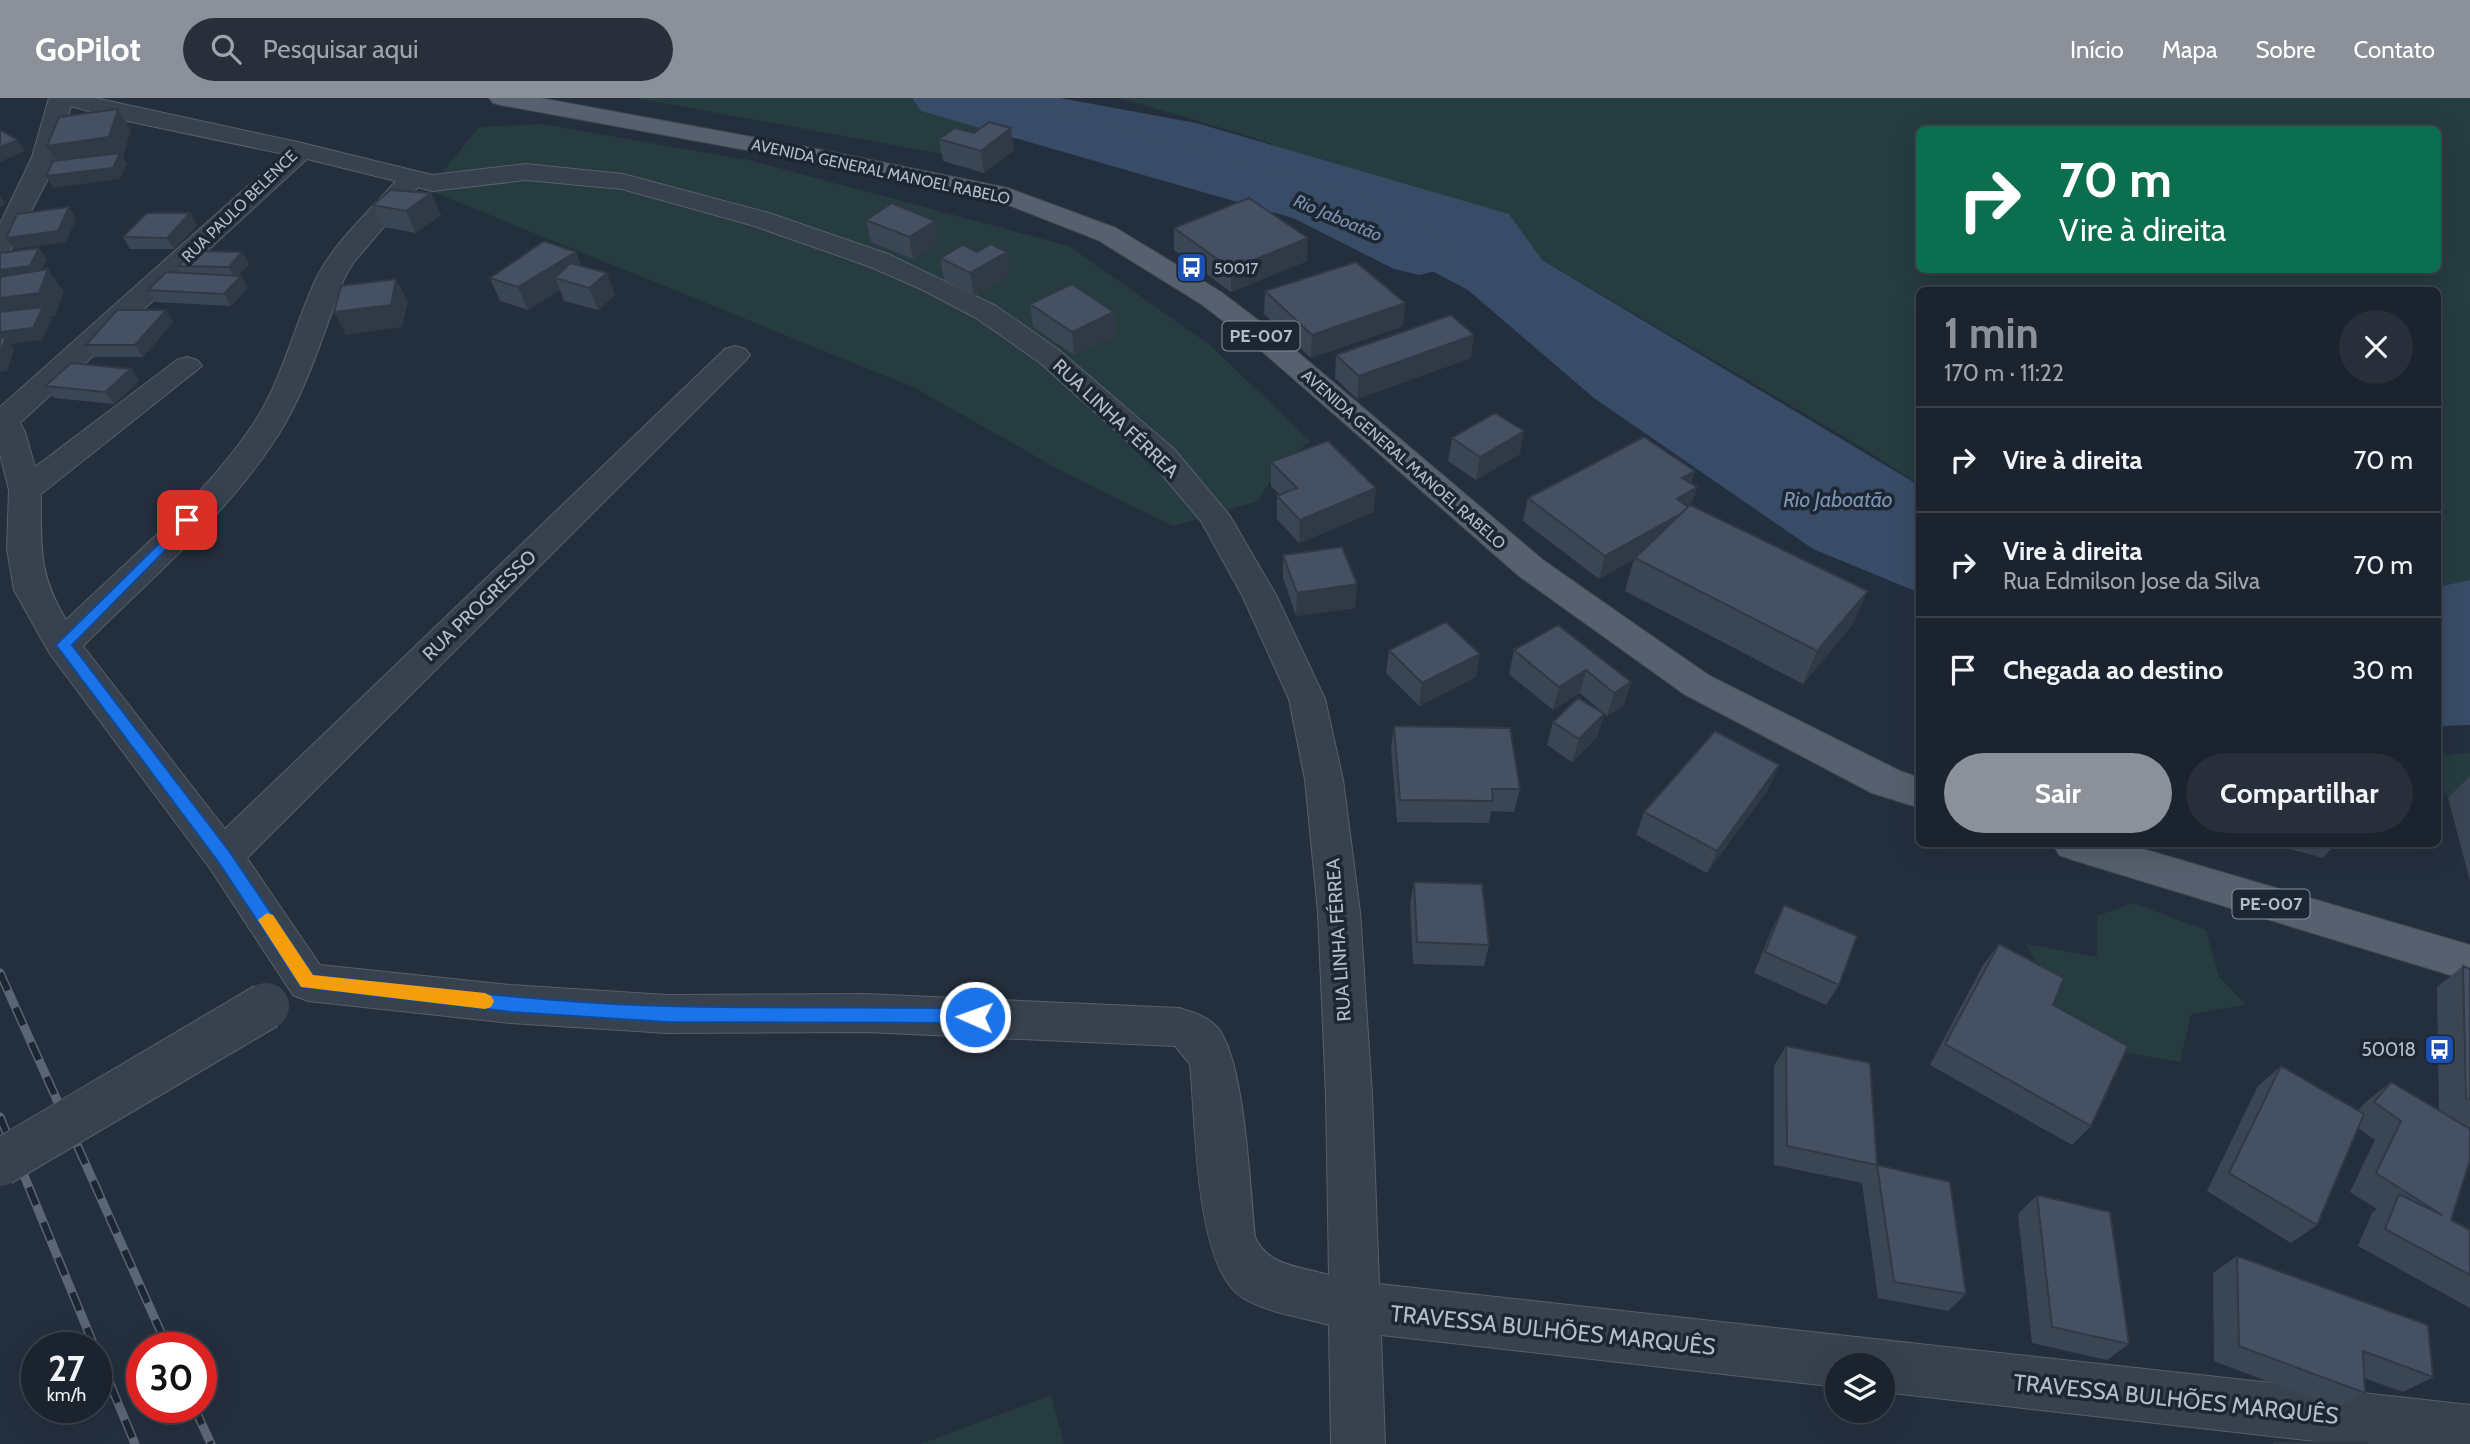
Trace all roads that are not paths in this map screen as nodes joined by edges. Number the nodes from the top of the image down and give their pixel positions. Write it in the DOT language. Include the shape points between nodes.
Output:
graph roads {
  1 [pos="61,98"];
  2 [pos="70,98"];
  3 [pos="501,98"];
  4 [pos="302,150"];
  5 [pos="414,177"];
  6 [pos="0,246"];
  7 [pos="735,355"];
  8 [pos="187,366"];
  9 [pos="3,418"];
  10 [pos="25,490"];
  11 [pos="63,645"];
  12 [pos="1916,792"];
  13 [pos="2083,847"];
  14 [pos="223,856"];
  15 [pos="2470,964"];
  16 [pos="308,982"];
  17 [pos="0,1163"];
  18 [pos="1355,1307"];
  19 [pos="1825,1360"];
  20 [pos="1895,1367"];
  21 [pos="2470,1432"];
  22 [pos="1358,1444"];
  1 -- 6 [label="street" via="35,185"];
  2 -- 4 [label="street, RUA PAULO BELENCE"];
  3 -- 12 [label="main road, AVENIDA GENERAL MANOEL RABELO / PE-007" via="1009,196 1107,233 1211,298 1265,339 1531,568 1697,685 1886,782"];
  4 -- 5 [label="street, RUA LINHA FÉRREA"];
  4 -- 9 [label="street, RUA PAULO BELENCE"];
  5 -- 11 [label="street" via="330,279 288,387 247,455 204,505"];
  5 -- 18 [label="street, RUA LINHA FÉRREA" via="443,183 526,172 622,182 760,219 878,260 986,312 1049,356 1163,456 1214,516 1259,595 1307,699 1324,780 1339,912"];
  7 -- 14 [label="street, RUA PROGRESSO"];
  8 -- 10 [label="street"];
  9 -- 10 [label="street"];
  10 -- 11 [label="street" via="24,549 31,590"];
  11 -- 14 [label="street"];
  13 -- 15 [label="main road, PE-007"];
  14 -- 16 [label="street"];
  16 -- 17 [label="street, bridge"];
  16 -- 18 [label="street, TRAVESSA BULHÕES MARQUÊS" via="511,1004 653,1013 866,1013 1166,1024 1195,1032 1213,1064 1231,1237 1242,1266 1262,1281"];
  18 -- 19 [label="street, TRAVESSA BULHÕES MARQUÊS"];
  18 -- 22 [label="street, RUA LINHA FÉRREA"];
  20 -- 21 [label="street, TRAVESSA BULHÕES MARQUÊS"];
}
